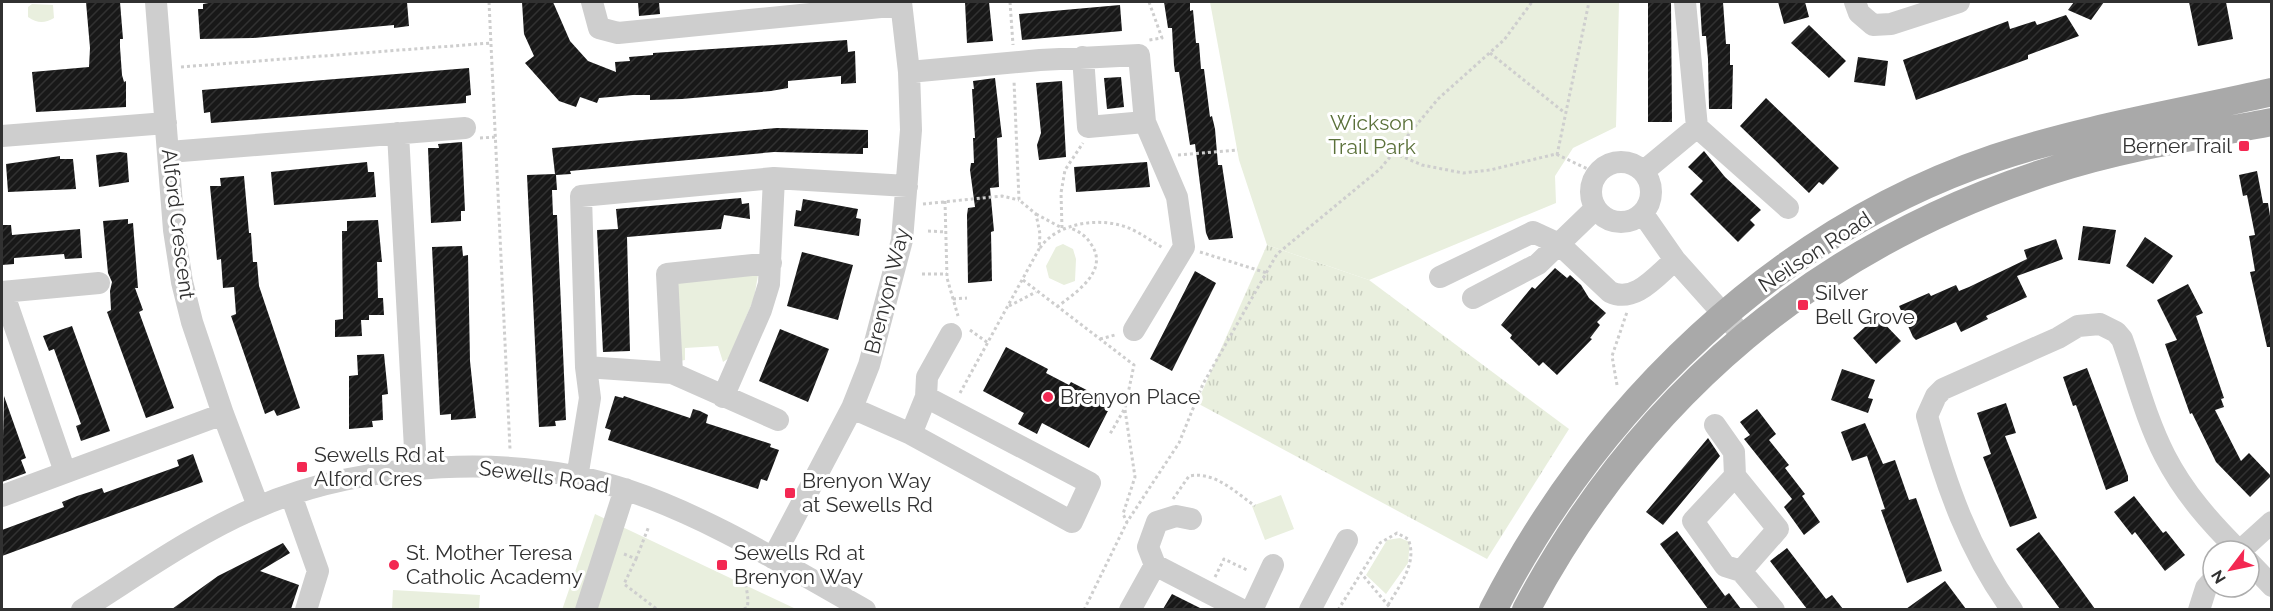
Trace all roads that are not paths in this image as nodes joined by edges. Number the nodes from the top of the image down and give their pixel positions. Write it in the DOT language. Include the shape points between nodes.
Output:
graph roads {
  1 [pos="156,2"];
  2 [pos="592,2"];
  3 [pos="1685,2"];
  4 [pos="1855,2"];
  5 [pos="1959,2"];
  6 [pos="901,3"];
  7 [pos="779,9"];
  8 [pos="1083,57"];
  9 [pos="909,72"];
  10 [pos="2271,92"];
  11 [pos="1145,122"];
  12 [pos="2271,122"];
  13 [pos="166,123"];
  14 [pos="465,128"];
  15 [pos="1697,128"];
  16 [pos="398,133"];
  17 [pos="2,136"];
  18 [pos="169,152"];
  19 [pos="1644,171"];
  20 [pos="774,178"];
  21 [pos="906,196"];
  22 [pos="1788,208"];
  23 [pos="1595,209"];
  24 [pos="1643,214"];
  25 [pos="1559,244"];
  26 [pos="1509,245"];
  27 [pos="1675,260"];
  28 [pos="771,263"];
  29 [pos="1527,270"];
  30 [pos="1440,277"];
  31 [pos="99,283"];
  32 [pos="2,292"];
  33 [pos="1473,298"];
  34 [pos="1725,315"];
  35 [pos="959,327"];
  36 [pos="1134,330"];
  37 [pos="1743,337"];
  38 [pos="586,367"];
  39 [pos="672,374"];
  40 [pos="926,396"];
  41 [pos="723,397"];
  42 [pos="852,408"];
  43 [pos="223,414"];
  44 [pos="778,420"];
  45 [pos="1715,425"];
  46 [pos="911,434"];
  47 [pos="417,468"];
  48 [pos="65,472"];
  49 [pos="1735,476"];
  50 [pos="577,478"];
  51 [pos="625,489"];
  52 [pos="291,495"];
  53 [pos="2,496"];
  54 [pos="258,506"];
  55 [pos="1191,519"];
  56 [pos="2271,522"];
  57 [pos="2229,539"];
  58 [pos="2253,539"];
  59 [pos="1347,540"];
  60 [pos="773,558"];
  61 [pos="1155,565"];
  62 [pos="1270,571"];
  63 [pos="1741,571"];
  64 [pos="82,609"];
  65 [pos="306,609"];
  66 [pos="586,609"];
  67 [pos="865,609"];
  68 [pos="1130,609"];
  69 [pos="1242,609"];
  70 [pos="1252,609"];
  71 [pos="1310,609"];
  72 [pos="1493,609"];
  73 [pos="1526,609"];
  74 [pos="1774,609"];
  75 [pos="2012,609"];
  1 -- 13 [label="street, Alford Crescent"];
  2 -- 7 [label="street" via="599,28 618,33"];
  3 -- 15 [label="street"];
  4 -- 5 [label="street" via="1858,14 1873,25 1891,24"];
  6 -- 7 [label="street"];
  6 -- 9 [label="street, Brenyon Way"];
  8 -- 9 [label="street"];
  8 -- 11 [label="street" via="1139,55"];
  8 -- 11 [label="street" via="1088,127"];
  9 -- 21 [label="street, Brenyon Way"];
  10 -- 34 [label="main road, Neilson Road" via="2127,123 1993,159 1887,206 1823,243"];
  11 -- 36 [label="street" via="1178,196 1181,252"];
  12 -- 37 [label="main road, Neilson Road" via="2064,166 1947,209 1838,267"];
  13 -- 17 [label="street"];
  13 -- 18 [label="street, Alford Crescent"];
  14 -- 16 [label="street"];
  15 -- 19 [label="street"];
  15 -- 22 [label="street"];
  16 -- 18 [label="street"];
  16 -- 47 [label="street"];
  18 -- 43 [label="street, Alford Crescent" via="182,282"];
  19 -- 23 [label="street" via="1633,163 1606,164 1596,173 1590,191"];
  19 -- 24 [label="street" via="1652,193"];
  20 -- 21 [label="street"];
  20 -- 28 [label="street"];
  20 -- 38 [label="street" via="581,196"];
  21 -- 42 [label="street, Brenyon Way" via="902,240 869,365"];
  23 -- 24 [label="street" via="1609,221 1627,223"];
  23 -- 25 [label="street"];
  24 -- 27 [label="street"];
  25 -- 26 [label="street" via="1533,232"];
  25 -- 27 [label="street" via="1620,297 1632,295"];
  25 -- 29 [label="street"];
  26 -- 29 [label="street"];
  26 -- 30 [label="street"];
  27 -- 34 [label="street"];
  28 -- 39 [label="street" via="667,274"];
  28 -- 41 [label="street" via="761,310"];
  29 -- 33 [label="street"];
  31 -- 32 [label="street"];
  32 -- 48 [label="street"];
  34 -- 37 [label="street"];
  34 -- 72 [label="main road, Neilson Road" via="1681,354 1604,437 1545,519"];
  35 -- 40 [label="street" via="927,377"];
  37 -- 73 [label="main road, Neilson Road" via="1654,423 1624,458 1585,510"];
  38 -- 39 [label="street"];
  38 -- 50 [label="street" via="590,398"];
  39 -- 41 [label="street"];
  40 -- 46 [label="street"];
  40 -- 46 [label="street" via="1090,483 1072,522"];
  41 -- 44 [label="street"];
  42 -- 46 [label="street"];
  42 -- 60 [label="street, Brenyon Way"];
  43 -- 48 [label="street"];
  43 -- 54 [label="street, Alford Crescent"];
  45 -- 49 [label="street" via="1734,452"];
  47 -- 50 [label="street, Sewells Road" via="510,468"];
  47 -- 52 [label="street, Sewells Road" via="347,478"];
  48 -- 53 [label="street"];
  49 -- 63 [label="street" via="1778,529"];
  49 -- 63 [label="street" via="1693,521 1725,567"];
  50 -- 51 [label="street, Sewells Road"];
  51 -- 60 [label="street, Sewells Road" via="684,512"];
  51 -- 66 [label="street"];
  52 -- 54 [label="street, Sewells Road"];
  52 -- 65 [label="street" via="318,571"];
  54 -- 64 [label="street, Sewells Road"];
  55 -- 61 [label="street" via="1176,516 1158,522 1148,547"];
  56 -- 58 [label="street"];
  57 -- 75 [label="street" via="2192,499 2168,461 2122,339 2100,324 2078,326 1943,390 1927,416 1969,540"];
  59 -- 71 [label="street"];
  60 -- 67 [label="street, Sewells Road"];
  61 -- 68 [label="street"];
  61 -- 69 [label="street"];
  62 -- 70 [label="street"];
  63 -- 74 [label="street"];
}
